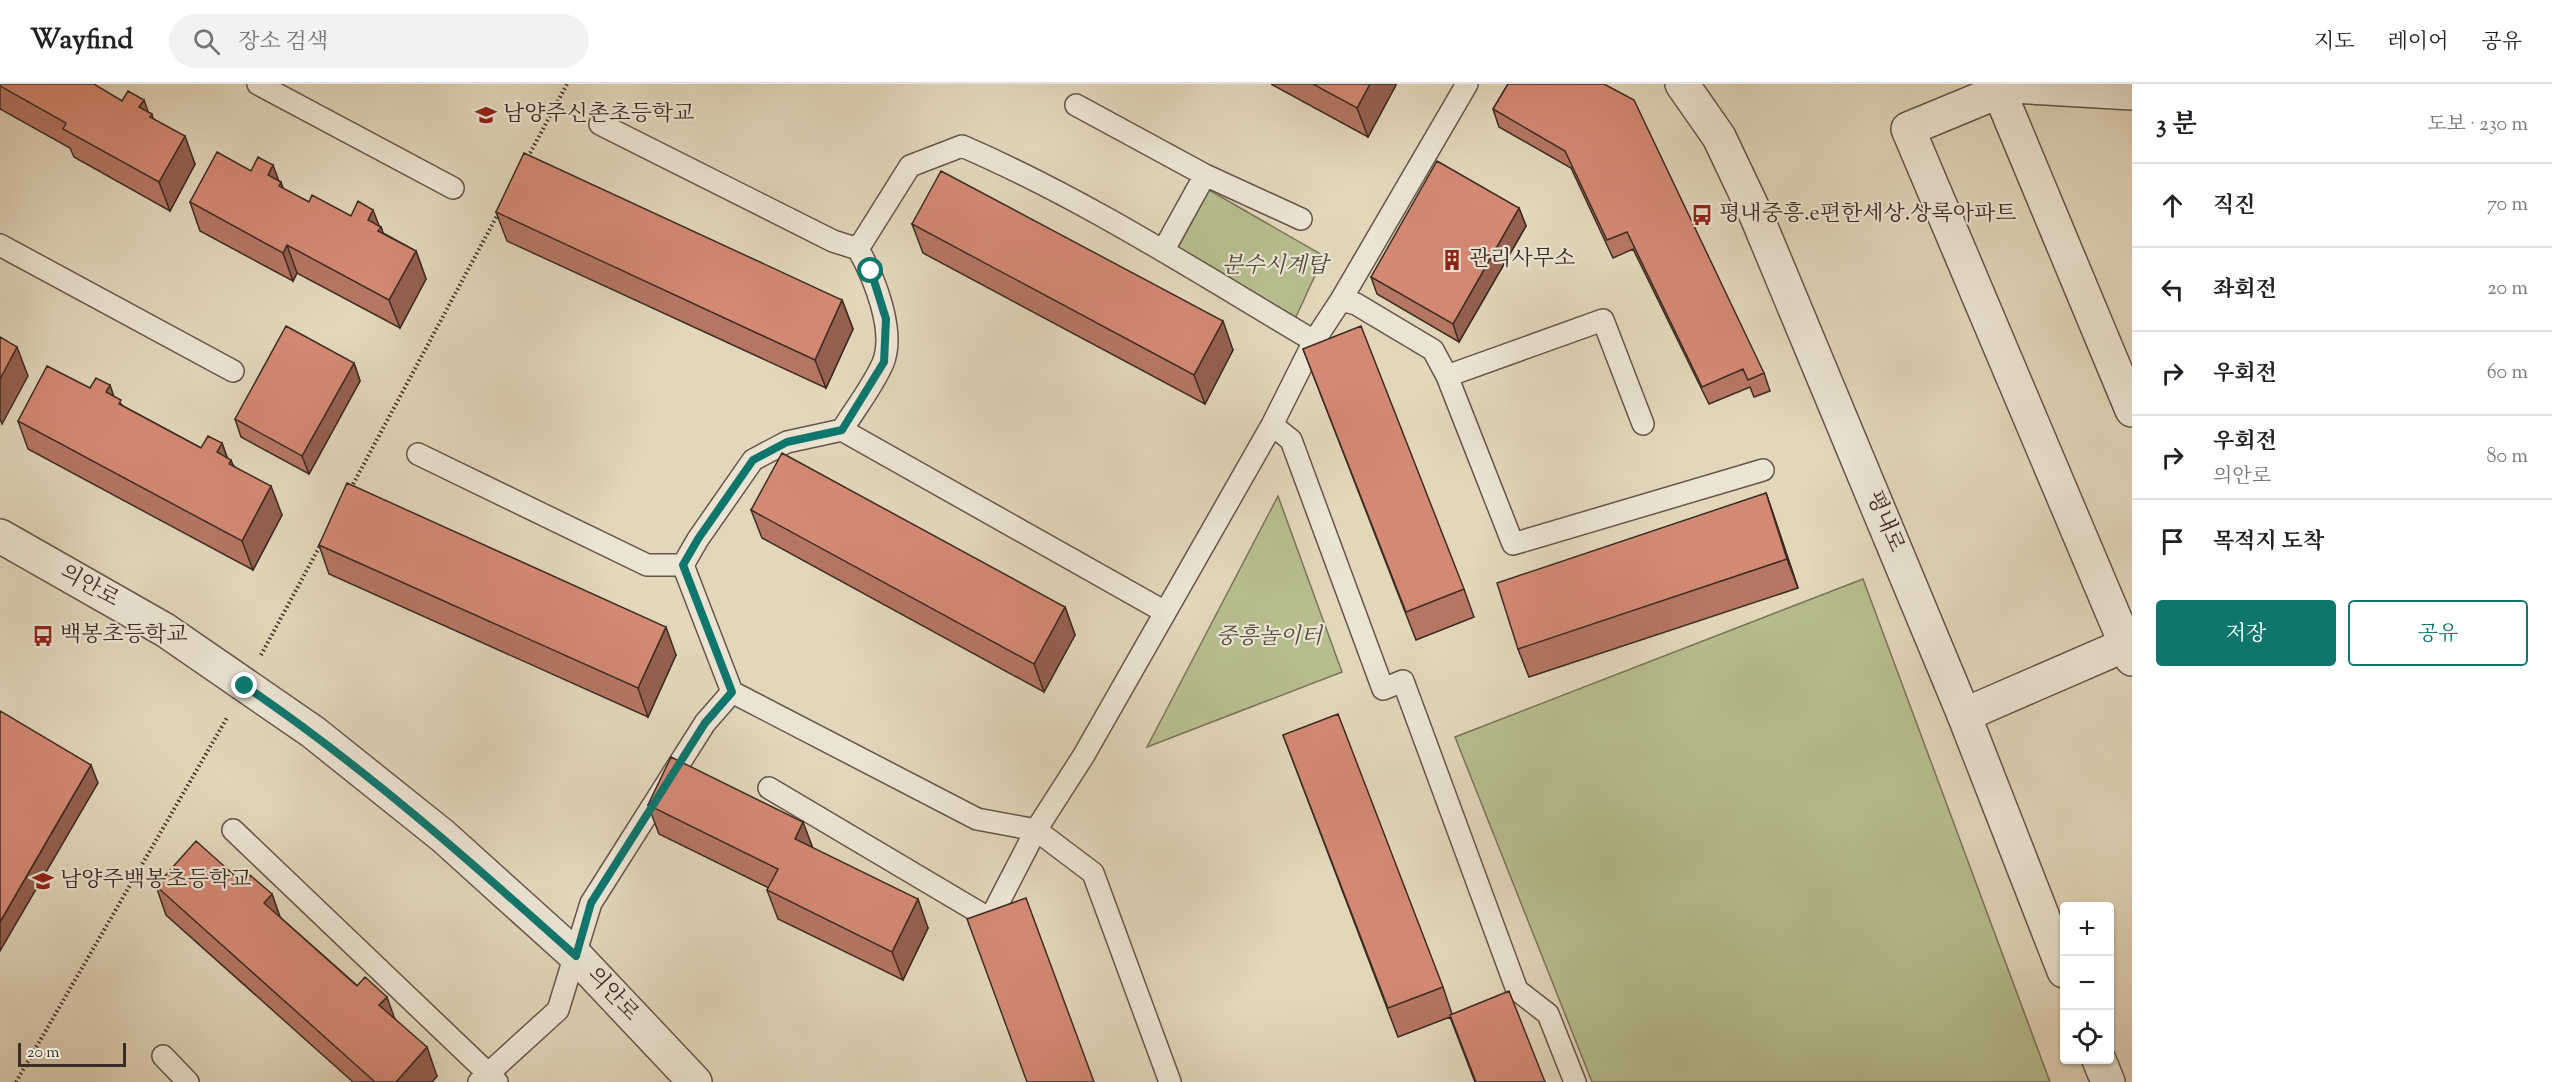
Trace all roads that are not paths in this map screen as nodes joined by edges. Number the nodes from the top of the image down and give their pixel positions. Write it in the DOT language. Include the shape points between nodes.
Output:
graph roads {
  1 [pos="258,84"];
  2 [pos="1467,84"];
  3 [pos="1682,84"];
  4 [pos="1999,91"];
  5 [pos="2132,93"];
  6 [pos="1076,105"];
  7 [pos="600,124"];
  8 [pos="1204,175"];
  9 [pos="453,188"];
  10 [pos="1301,219"];
  11 [pos="0,245"];
  12 [pos="858,249"];
  13 [pos="1163,251"];
  14 [pos="1341,300"];
  15 [pos="1314,341"];
  16 [pos="233,371"];
  17 [pos="1447,376"];
  18 [pos="2132,410"];
  19 [pos="1643,424"];
  20 [pos="1272,425"];
  21 [pos="842,430"];
  22 [pos="418,454"];
  23 [pos="1763,470"];
  24 [pos="0,536"];
  25 [pos="683,565"];
  26 [pos="1165,612"];
  27 [pos="2130,649"];
  28 [pos="732,692"];
  29 [pos="1964,715"];
  30 [pos="769,788"];
  31 [pos="233,830"];
  32 [pos="1036,830"];
  33 [pos="576,956"];
  34 [pos="2060,961"];
  35 [pos="163,1056"];
  36 [pos="2101,1064"];
  37 [pos="488,1079"];
  38 [pos="189,1082"];
  39 [pos="695,1082"];
  40 [pos="1170,1082"];
  41 [pos="1575,1082"];
  42 [pos="2108,1082"];
  1 -- 9 [label="lane"];
  2 -- 14 [label="lane"];
  3 -- 29 [label="street, 평내로" via="1719,137 1756,215"];
  4 -- 5 [label="street" via="2012,86"];
  4 -- 18 [label="street"];
  4 -- 27 [label="street" via="1908,129"];
  6 -- 8 [label="lane"];
  7 -- 12 [label="lane" via="833,241"];
  8 -- 10 [label="lane"];
  8 -- 13 [label="lane"];
  11 -- 16 [label="lane"];
  12 -- 13 [label="lane" via="910,166 962,146 1020,171"];
  12 -- 21 [label="lane" via="871,271 886,319 884,362"];
  13 -- 15 [label="lane"];
  14 -- 15 [label="lane"];
  14 -- 17 [label="lane" via="1356,304 1433,350"];
  15 -- 20 [label="lane"];
  17 -- 19 [label="lane" via="1603,320"];
  17 -- 23 [label="lane" via="1513,544"];
  20 -- 26 [label="lane"];
  20 -- 41 [label="lane" via="1291,440 1383,689 1403,681 1517,990 1548,1014"];
  21 -- 25 [label="lane" via="787,442 753,460"];
  21 -- 26 [label="lane"];
  22 -- 25 [label="lane" via="646,565"];
  24 -- 33 [label="street, 의안로" via="165,630 313,732 442,836"];
  25 -- 28 [label="lane"];
  26 -- 32 [label="lane" via="1084,755"];
  27 -- 29 [label="street"];
  28 -- 32 [label="lane" via="977,819"];
  28 -- 33 [label="lane" via="705,723 591,903"];
  29 -- 34 [label="street, 평내로"];
  30 -- 32 [label="lane" via="990,919"];
  31 -- 37 [label="lane"];
  32 -- 40 [label="lane" via="1093,873"];
  33 -- 37 [label="lane" via="558,1010"];
  33 -- 39 [label="street, 의안로"];
  35 -- 38 [label="lane"];
  36 -- 42 [label="street"];
}
